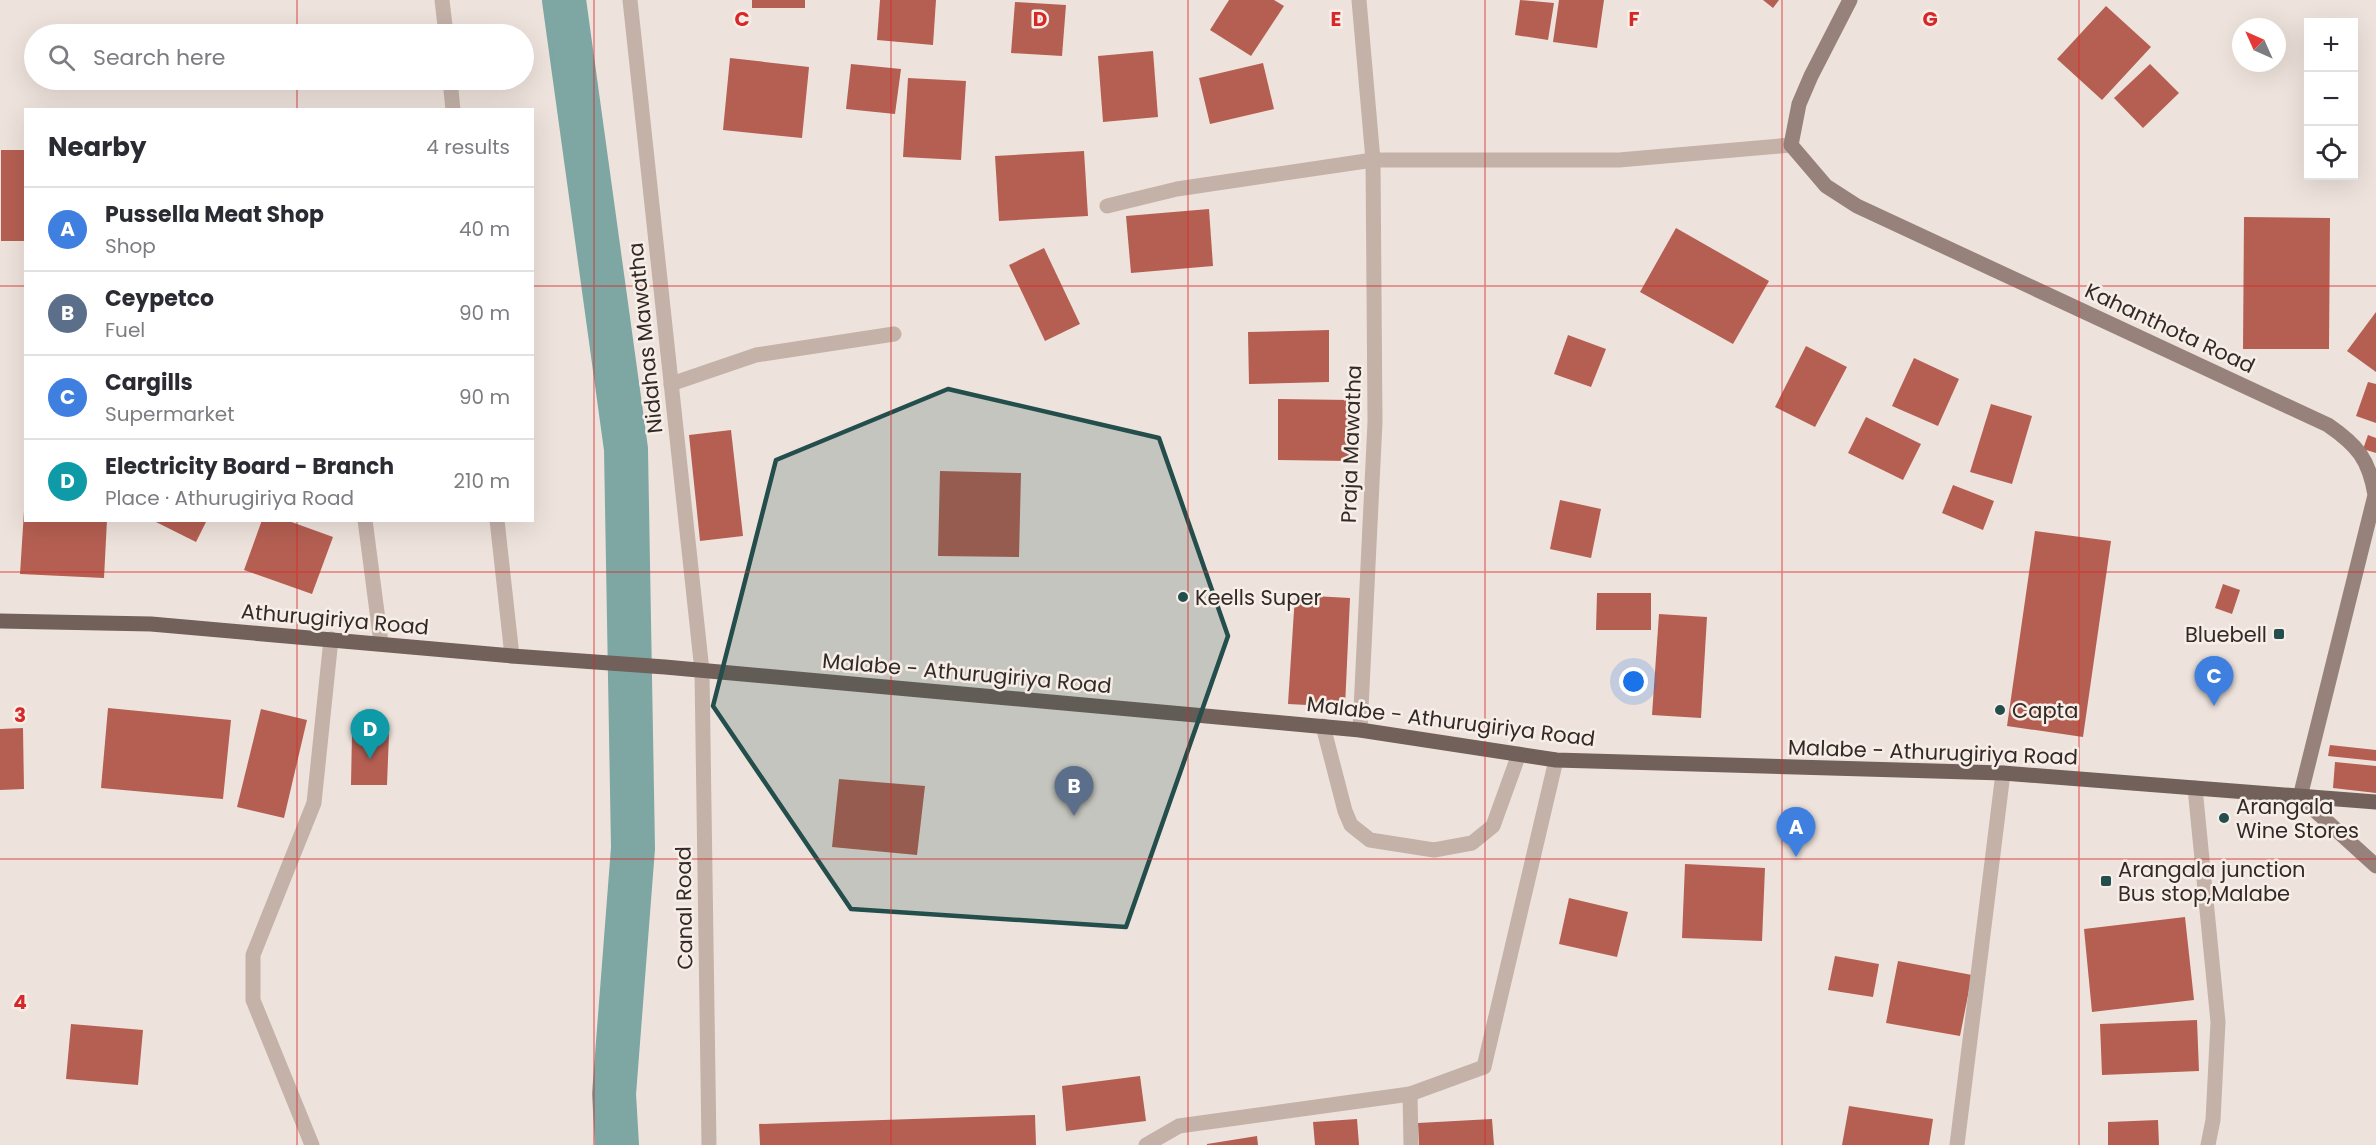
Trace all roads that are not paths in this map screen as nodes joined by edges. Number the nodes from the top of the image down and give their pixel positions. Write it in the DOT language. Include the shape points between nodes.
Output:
graph roads {
  1 [pos="442,0"];
  2 [pos="630,0"];
  3 [pos="1359,0"];
  4 [pos="1850,0"];
  5 [pos="445,24"];
  6 [pos="451,90"];
  7 [pos="453,108"];
  8 [pos="1791,146"];
  9 [pos="1372,160"];
  10 [pos="1107,206"];
  11 [pos="894,334"];
  12 [pos="671,384"];
  13 [pos="365,522"];
  14 [pos="497,522"];
  15 [pos="0,621"];
  16 [pos="331,639"];
  17 [pos="381,643"];
  18 [pos="512,656"];
  19 [pos="665,667"];
  20 [pos="702,671"];
  21 [pos="1323,726"];
  22 [pos="1360,730"];
  23 [pos="1519,754"];
  24 [pos="1556,760"];
  25 [pos="2003,773"];
  26 [pos="2195,788"];
  27 [pos="2300,797"];
  28 [pos="2376,802"];
  29 [pos="2376,866"];
  30 [pos="1410,1094"];
  31 [pos="312,1145"];
  32 [pos="709,1145"];
  33 [pos="1146,1145"];
  34 [pos="1411,1145"];
  35 [pos="1957,1145"];
  36 [pos="2208,1145"];
  1 -- 5 [label="street"];
  2 -- 12 [label="street, Nidahas Mawatha"];
  3 -- 9 [label="street, Praja Mawatha"];
  4 -- 8 [label="main road" via="1810,76 1799,104"];
  6 -- 7 [label="street"];
  8 -- 9 [label="street" via="1618,160"];
  8 -- 27 [label="main road, Kahanthota Road" via="1826,186 1857,206 2328,425 2348,438 2363,456 2372,474 2375,495"];
  9 -- 10 [label="street" via="1177,189"];
  9 -- 22 [label="street, Praja Mawatha" via="1375,422"];
  11 -- 12 [label="street" via="756,354"];
  12 -- 20 [label="street, Nidahas Mawatha"];
  13 -- 17 [label="street"];
  14 -- 18 [label="street"];
  15 -- 16 [label="main road, Athurugiriya Road" via="151,624"];
  16 -- 17 [label="main road, Athurugiriya Road"];
  16 -- 31 [label="street" via="314,802 253,956 253,1000"];
  17 -- 18 [label="main road, Athurugiriya Road"];
  18 -- 19 [label="main road, Athurugiriya Road"];
  19 -- 20 [label="main road, Malabe - Athurugiriya Road"];
  20 -- 21 [label="main road, Malabe - Athurugiriya Road"];
  20 -- 32 [label="street, Canal Road"];
  21 -- 22 [label="main road, Malabe - Athurugiriya Road"];
  21 -- 23 [label="street" via="1351,825 1370,840 1434,850 1472,843 1493,826"];
  22 -- 23 [label="main road, Malabe - Athurugiriya Road"];
  23 -- 24 [label="main road, Malabe - Athurugiriya Road"];
  24 -- 25 [label="main road, Malabe - Athurugiriya Road"];
  24 -- 30 [label="street" via="1484,1067"];
  25 -- 26 [label="main road, Malabe - Athurugiriya Road"];
  25 -- 35 [label="street"];
  26 -- 27 [label="main road, Malabe - Athurugiriya Road"];
  26 -- 36 [label="street" via="2218,1022"];
  27 -- 28 [label="main road, Malabe - Athurugiriya Road"];
  27 -- 29 [label="main road"];
  30 -- 33 [label="street" via="1179,1126"];
  30 -- 34 [label="street"];
}
